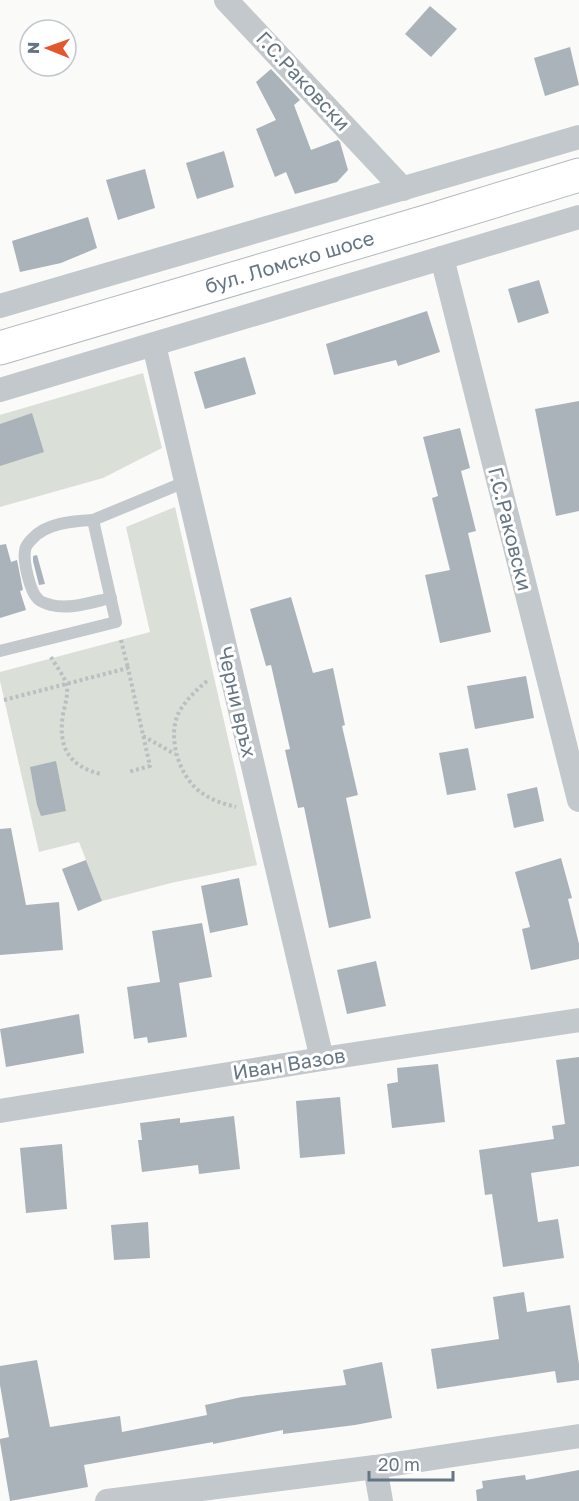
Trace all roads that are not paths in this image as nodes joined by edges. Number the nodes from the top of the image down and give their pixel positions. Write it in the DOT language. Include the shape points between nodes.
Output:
graph roads {
  1 [pos="226,0"];
  2 [pos="579,137"];
  3 [pos="579,174"];
  4 [pos="403,189"];
  5 [pos="579,217"];
  6 [pos="442,258"];
  7 [pos="0,306"];
  8 [pos="154,345"];
  9 [pos="0,348"];
  10 [pos="0,390"];
  11 [pos="186,482"];
  12 [pos="93,520"];
  13 [pos="111,598"];
  14 [pos="0,651"];
  15 [pos="579,800"];
  16 [pos="579,1020"];
  17 [pos="322,1059"];
  18 [pos="0,1111"];
  19 [pos="579,1436"];
  20 [pos="375,1467"];
  21 [pos="107,1501"];
  22 [pos="381,1501"];
  1 -- 4 [label="street, Г.С.Раковски"];
  2 -- 4 [label="street"];
  3 -- 9 [label="main road, бул. Ломско шосе"];
  4 -- 7 [label="street"];
  5 -- 6 [label="street"];
  6 -- 8 [label="street"];
  6 -- 15 [label="street, Г.С.Раковски"];
  8 -- 10 [label="street"];
  8 -- 11 [label="street, Черни връх"];
  11 -- 12 [label="lane"];
  11 -- 17 [label="street, Черни връх"];
  12 -- 13 [label="lane"];
  12 -- 13 [label="lane" via="70,522 33,537 25,548 25,563 38,600 52,606"];
  13 -- 14 [label="lane" via="116,622"];
  16 -- 17 [label="street, Иван Вазов"];
  17 -- 18 [label="street, Иван Вазов"];
  19 -- 20 [label="street"];
  20 -- 21 [label="street"];
  20 -- 22 [label="street"];
}
